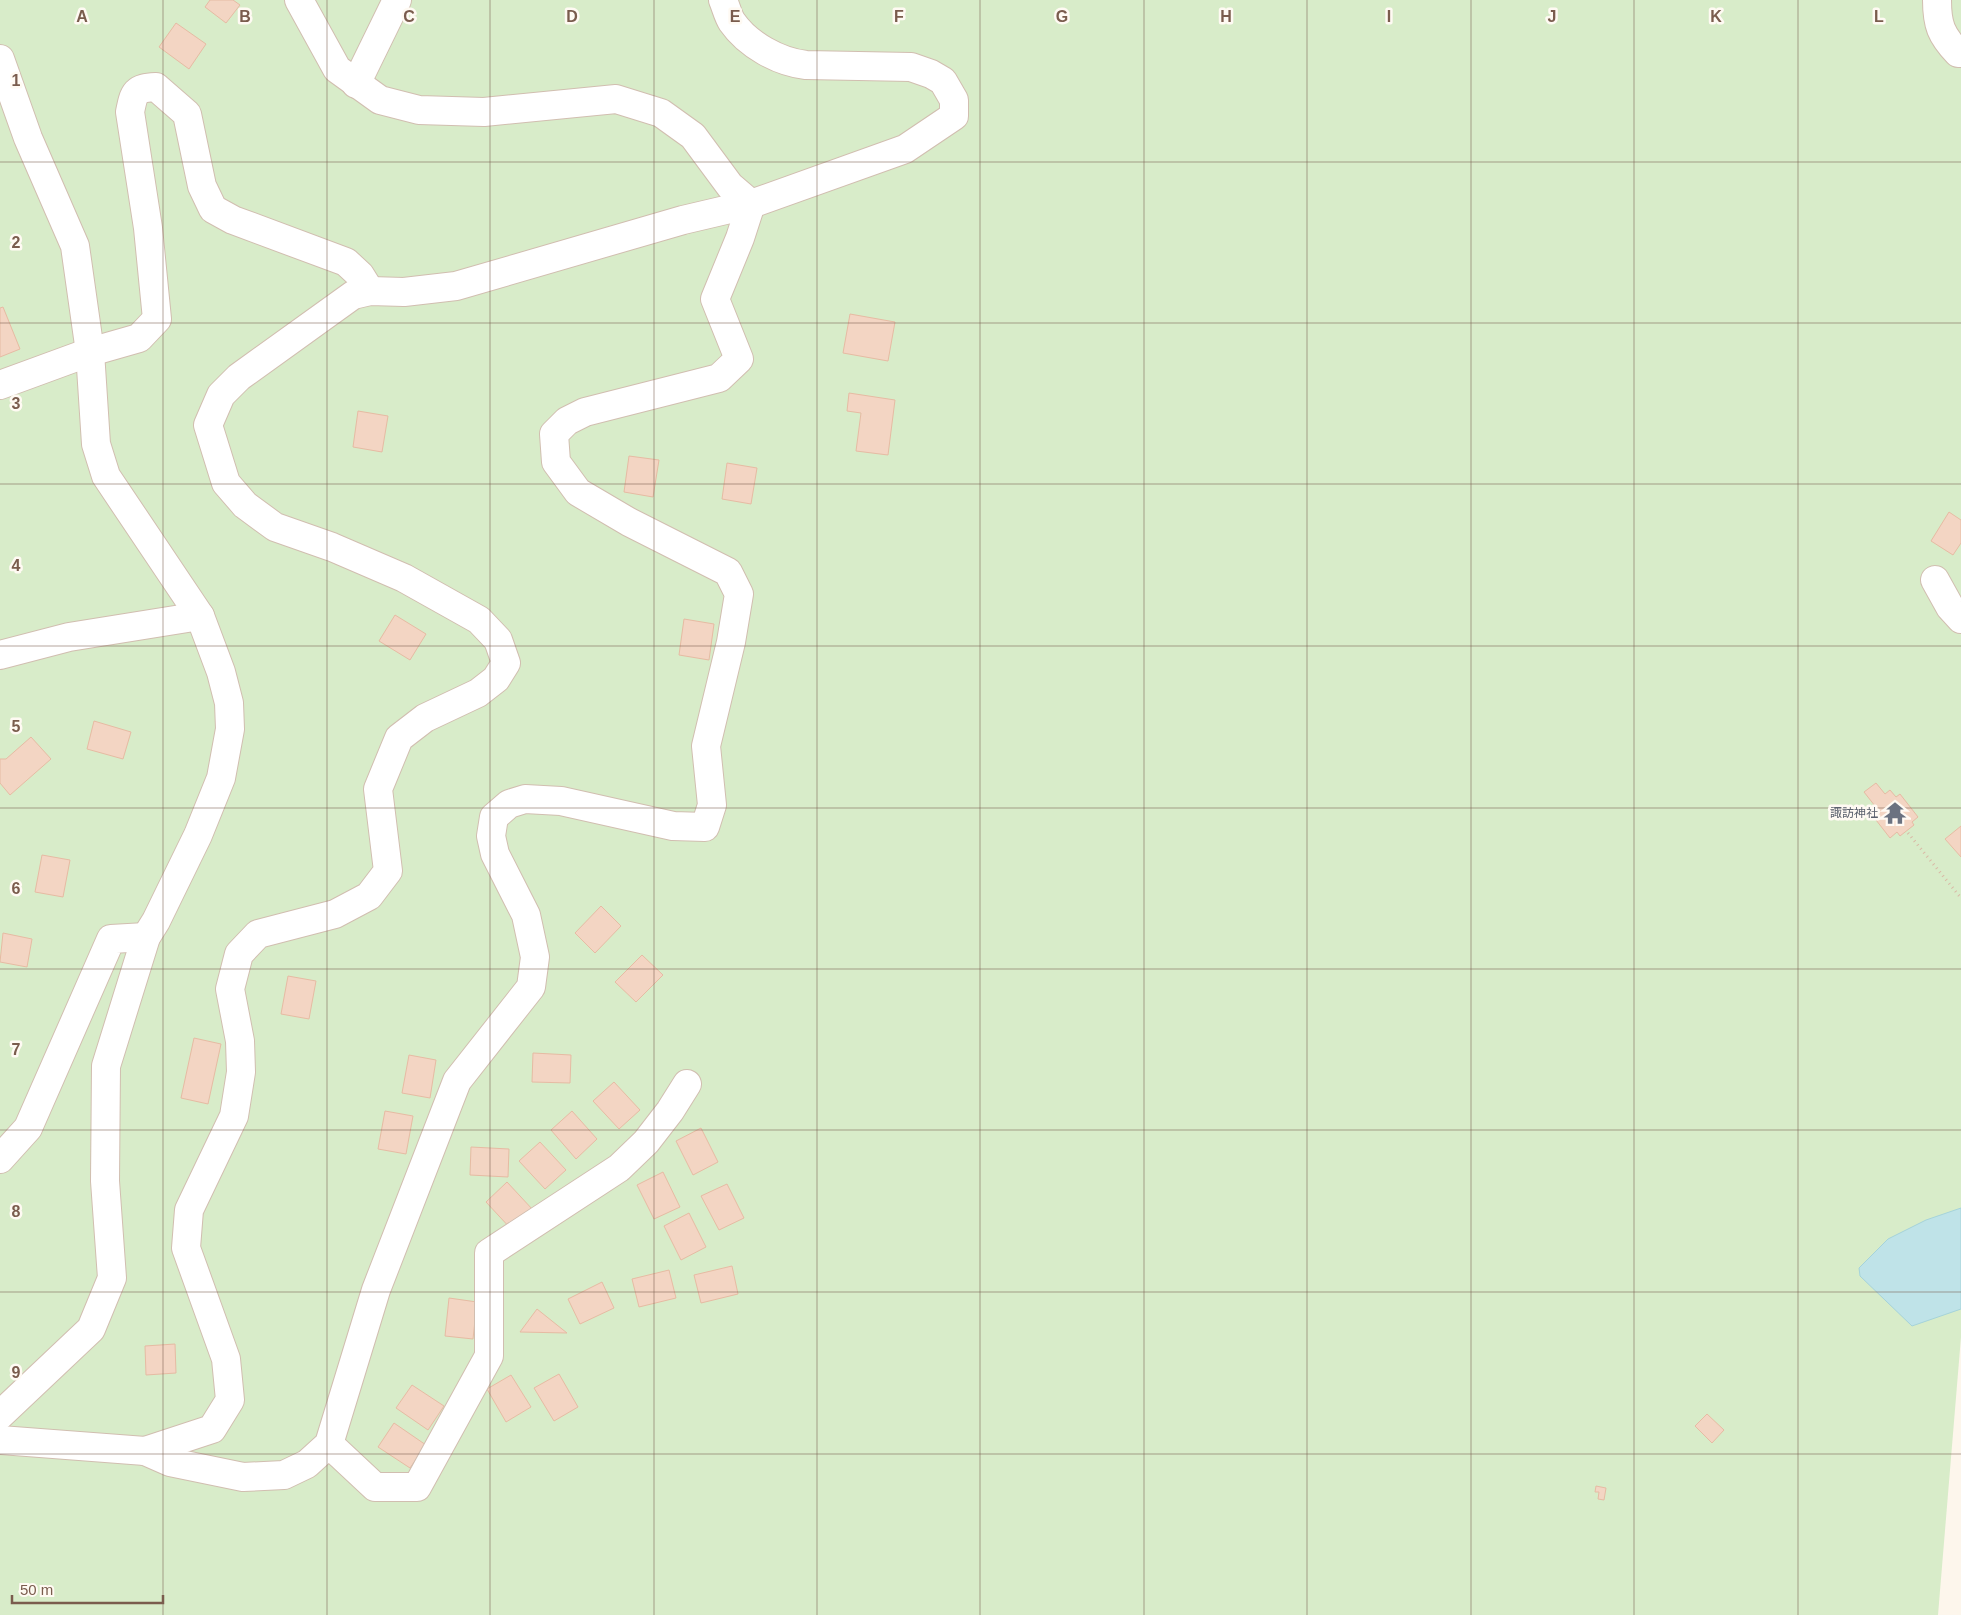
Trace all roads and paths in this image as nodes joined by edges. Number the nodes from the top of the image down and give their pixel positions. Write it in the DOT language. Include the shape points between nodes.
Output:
graph roads {
  1 [pos="299,0"];
  2 [pos="398,0"];
  3 [pos="723,0"];
  4 [pos="1937,0"];
  5 [pos="1961,54"];
  6 [pos="0,59"];
  7 [pos="356,84"];
  8 [pos="751,204"];
  9 [pos="370,292"];
  10 [pos="90,352"];
  11 [pos="0,384"];
  12 [pos="1935,580"];
  13 [pos="200,616"];
  14 [pos="1961,620"];
  15 [pos="0,655"];
  16 [pos="1908,833"];
  17 [pos="1961,898"];
  18 [pos="146,937"];
  19 [pos="687,1084"];
  20 [pos="0,1159"];
  21 [pos="0,1415"];
  22 [pos="0,1440"];
  23 [pos="329,1444"];
  24 [pos="145,1451"];
  1 -- 7 [label="street" via="337,69"];
  2 -- 7 [label="street"];
  3 -- 8 [label="street" via="731,21 744,35 789,63 911,67 943,82 954,100 954,116 905,149"];
  4 -- 5 [label="street" via="1937,20 1945,39"];
  6 -- 10 [label="street" via="28,138 75,246"];
  7 -- 8 [label="street" via="380,100 419,110 484,112 616,99 661,113 693,136 730,186"];
  8 -- 9 [label="street" via="683,220 456,286"];
  8 -- 23 [label="street" via="715,299 740,359 718,378 585,412 566,421 554,434 556,462 578,492 728,572 739,594 706,746 712,804 705,826 673,826 561,801 534,799 509,804 494,817 491,836 495,854 526,915 535,957 531,987 457,1081 376,1290"];
  9 -- 10 [label="street" via="360,275 346,262 233,220 213,209 202,186 187,114 156,87 141,88 134,95 130,112 148,228 157,319 139,338"];
  9 -- 24 [label="street" via="353,295 239,377 221,395 208,426 226,483 245,504 275,526 404,578 479,620 498,640 506,663 496,679 478,693 425,718 398,738 378,789 388,871 370,896 335,914 258,934 239,954 230,989 240,1041 241,1072 234,1116 188,1210 186,1248 226,1359 230,1400 212,1429"];
  10 -- 11 [label="street"];
  10 -- 13 [label="street" via="96,444 106,476"];
  12 -- 14 [label="street"];
  13 -- 15 [label="street" via="69,638"];
  13 -- 18 [label="street" via="221,672 229,703 230,729 218,786 198,835"];
  16 -- 17 [label="path"];
  18 -- 20 [label="street" via="111,939 28,1128"];
  18 -- 21 [label="street" via="106,1066 105,1181 112,1278 92,1330"];
  19 -- 23 [label="street" via="646,1142 619,1168 488,1253 490,1356 417,1487 376,1487"];
  22 -- 24 [label="street"];
  23 -- 24 [label="street" via="307,1464 284,1475 243,1477 170,1462"];
}
